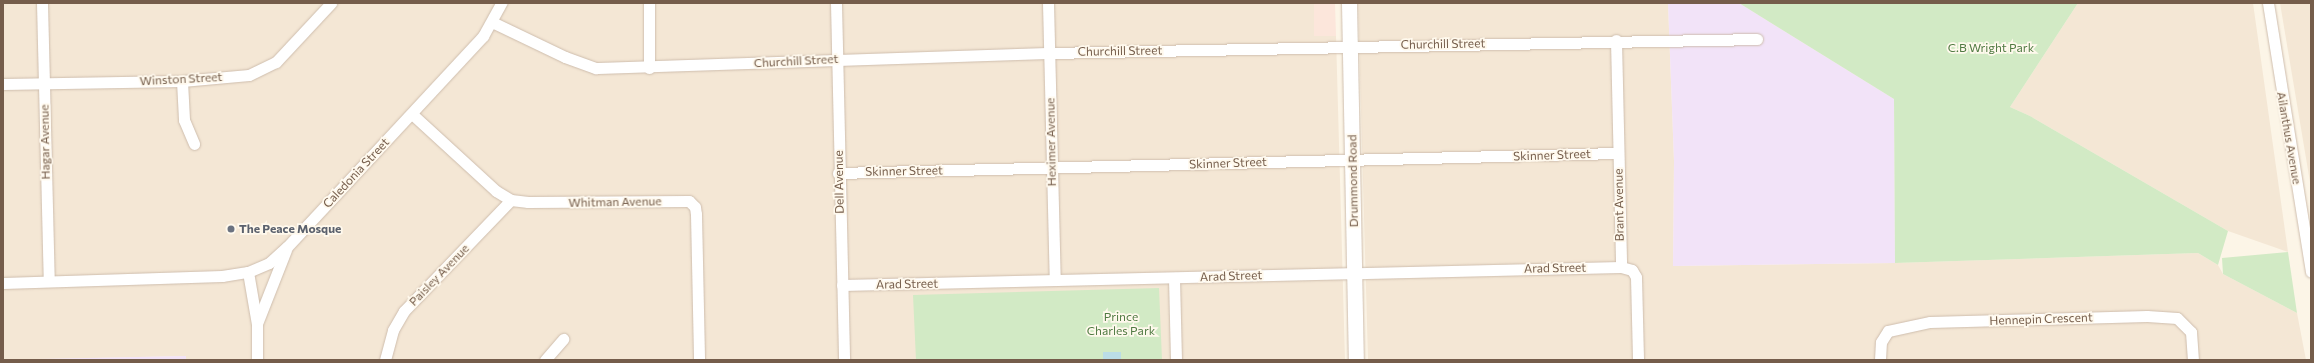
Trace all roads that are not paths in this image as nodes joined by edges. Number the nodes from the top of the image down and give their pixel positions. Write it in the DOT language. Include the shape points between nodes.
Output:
graph roads {
  1 [pos="42,3"];
  2 [pos="501,3"];
  3 [pos="649,3"];
  4 [pos="836,3"];
  5 [pos="1048,3"];
  6 [pos="1349,3"];
  7 [pos="2268,3"];
  8 [pos="327,5"];
  9 [pos="492,22"];
  10 [pos="1757,39"];
  11 [pos="1616,40"];
  12 [pos="1350,46"];
  13 [pos="1049,53"];
  14 [pos="836,59"];
  15 [pos="649,68"];
  16 [pos="182,81"];
  17 [pos="44,83"];
  18 [pos="3,84"];
  19 [pos="412,114"];
  20 [pos="194,144"];
  21 [pos="1618,153"];
  22 [pos="1352,160"];
  23 [pos="1051,168"];
  24 [pos="838,173"];
  25 [pos="511,200"];
  26 [pos="287,247"];
  27 [pos="1621,267"];
  28 [pos="248,272"];
  29 [pos="1354,272"];
  30 [pos="2311,272"];
  31 [pos="1174,278"];
  32 [pos="1054,280"];
  33 [pos="49,281"];
  34 [pos="3,283"];
  35 [pos="842,286"];
  36 [pos="257,324"];
  37 [pos="563,339"];
  38 [pos="257,360"];
  39 [pos="385,360"];
  40 [pos="545,360"];
  41 [pos="699,360"];
  42 [pos="844,360"];
  43 [pos="1176,360"];
  44 [pos="1356,360"];
  45 [pos="1638,360"];
  46 [pos="1880,360"];
  47 [pos="2193,360"];
  1 -- 17 [label="street, Hagar Avenue"];
  2 -- 9 [label="street, Caledonia Street"];
  3 -- 15 [label="street"];
  4 -- 14 [label="street, Dell Avenue"];
  5 -- 13 [label="street, Heximer Avenue"];
  6 -- 12 [label="main road, Drummond Road"];
  7 -- 30 [label="street, Ailanthus Avenue"];
  8 -- 16 [label="street, Winston Street" via="276,62 249,75"];
  9 -- 15 [label="street, Churchill Street" via="565,57 596,68"];
  9 -- 19 [label="street, Caledonia Street" via="483,36"];
  10 -- 11 [label="street, Churchill Street"];
  11 -- 12 [label="street, Churchill Street"];
  11 -- 21 [label="street, Brant Avenue"];
  12 -- 13 [label="street, Churchill Street"];
  12 -- 22 [label="main road, Drummond Road"];
  13 -- 14 [label="street, Churchill Street"];
  13 -- 23 [label="street, Heximer Avenue"];
  14 -- 15 [label="street, Churchill Street"];
  14 -- 24 [label="street, Dell Avenue"];
  16 -- 17 [label="street, Winston Street"];
  16 -- 20 [label="street" via="184,120"];
  17 -- 18 [label="street, Winston Street"];
  17 -- 33 [label="street, Hagar Avenue"];
  19 -- 25 [label="street, Whitman Avenue" via="496,191"];
  19 -- 26 [label="street, Caledonia Street"];
  21 -- 22 [label="street, Skinner Street"];
  21 -- 27 [label="street, Brant Avenue"];
  22 -- 23 [label="street, Skinner Street"];
  22 -- 29 [label="main road, Drummond Road"];
  23 -- 24 [label="street, Skinner Street"];
  23 -- 32 [label="street, Heximer Avenue"];
  24 -- 35 [label="street, Dell Avenue"];
  25 -- 39 [label="street, Paisley Avenue" via="404,311 392,330"];
  25 -- 41 [label="street, Whitman Avenue" via="689,201 695,207 696,214"];
  26 -- 28 [label="street, Caledonia Street" via="269,263"];
  26 -- 36 [label="street"];
  27 -- 29 [label="street, Arad Street"];
  27 -- 45 [label="street" via="1632,270 1636,277"];
  28 -- 33 [label="street, Caledonia Street" via="222,276"];
  28 -- 36 [label="street"];
  29 -- 31 [label="street, Arad Street"];
  29 -- 44 [label="main road, Drummond Road"];
  31 -- 32 [label="street, Arad Street"];
  31 -- 43 [label="street"];
  32 -- 35 [label="street, Arad Street"];
  33 -- 34 [label="street, Caledonia Street"];
  35 -- 42 [label="street, Dell Avenue"];
  36 -- 38 [label="street"];
  37 -- 40 [label="street"];
  46 -- 47 [label="street, Hennepin Crescent" via="1881,342 1888,331 1930,322 2147,316 2177,318 2191,332"];
}
